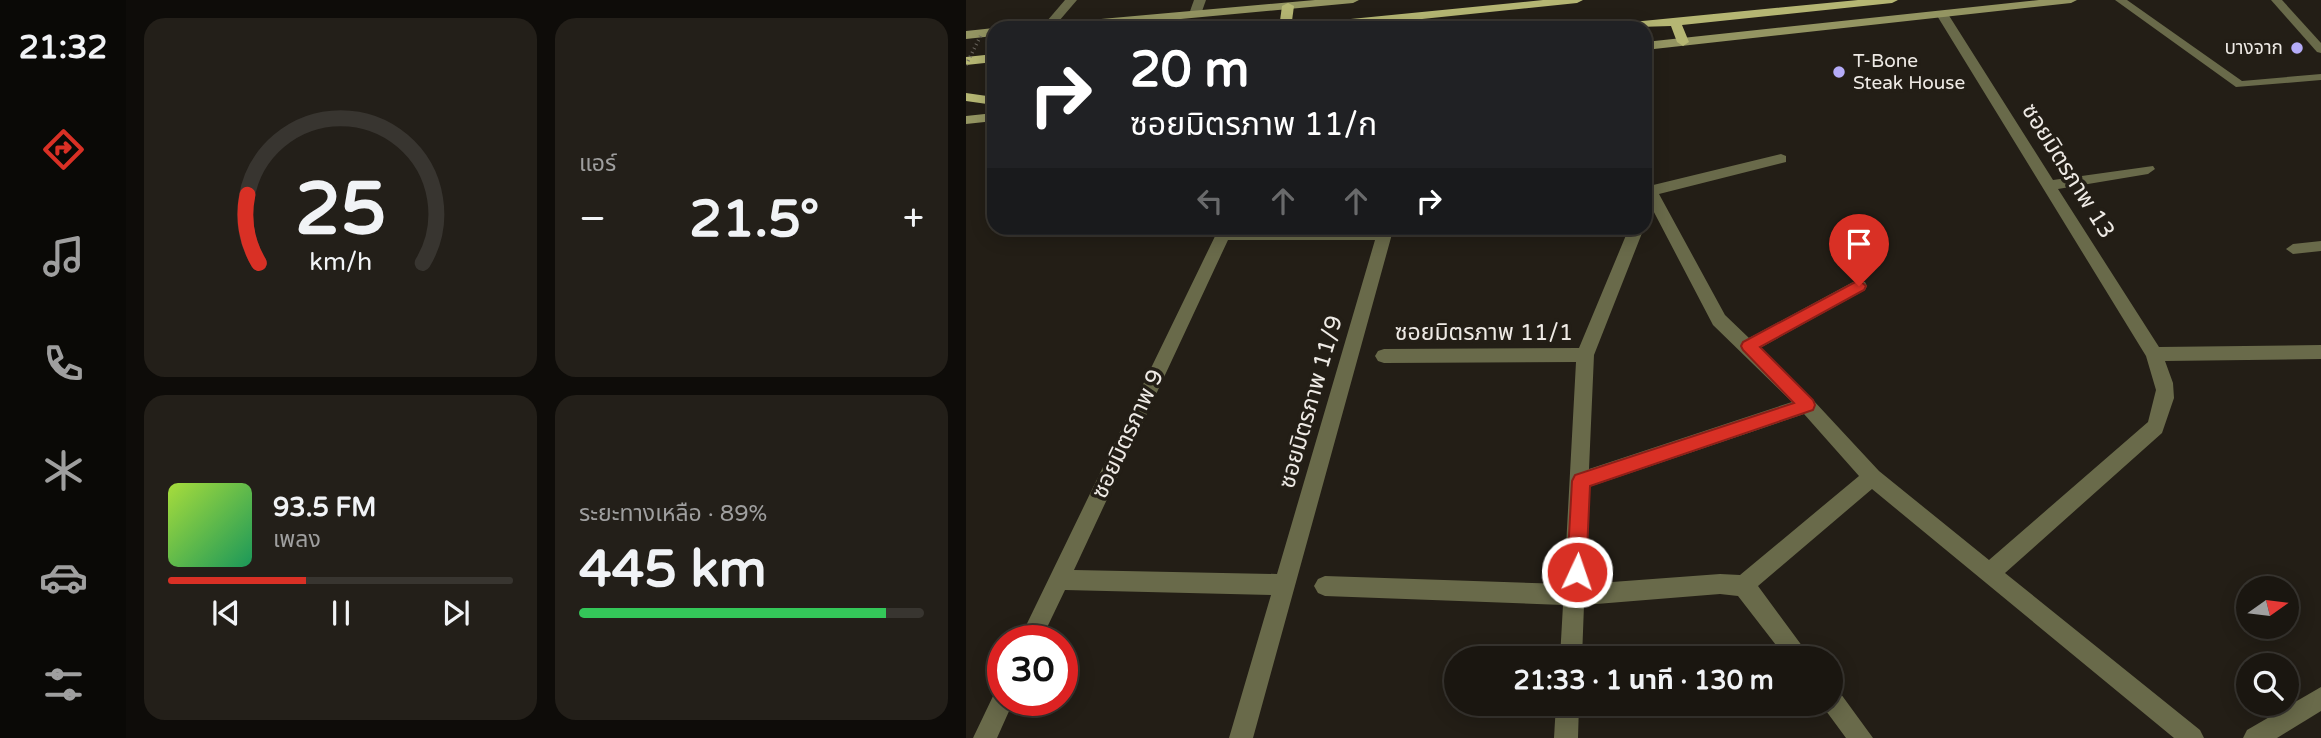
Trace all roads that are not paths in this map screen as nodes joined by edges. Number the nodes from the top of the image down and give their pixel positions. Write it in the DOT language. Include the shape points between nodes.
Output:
graph roads {
  1 [pos="1071,0"];
  2 [pos="1200,0"];
  3 [pos="1353,0"];
  4 [pos="1577,0"];
  5 [pos="1892,0"];
  6 [pos="2071,0"];
  7 [pos="2120,0"];
  8 [pos="2276,0"];
  9 [pos="1288,6"];
  10 [pos="1195,14"];
  11 [pos="1942,14"];
  12 [pos="1052,21"];
  13 [pos="1120,21"];
  14 [pos="1286,21"];
  15 [pos="1369,21"];
  16 [pos="1675,21"];
  17 [pos="1652,24"];
  18 [pos="987,33"];
  19 [pos="966,35"];
  20 [pos="1683,42"];
  21 [pos="1652,45"];
  22 [pos="2321,50"];
  23 [pos="987,59"];
  24 [pos="966,63"];
  25 [pos="2321,77"];
  26 [pos="987,95"];
  27 [pos="966,97"];
  28 [pos="987,100"];
  29 [pos="987,118"];
  30 [pos="966,120"];
  31 [pos="1781,159"];
  32 [pos="2148,169"];
  33 [pos="2050,185"];
  34 [pos="1652,193"];
  35 [pos="1652,203"];
  36 [pos="1222,235"];
  37 [pos="1384,235"];
  38 [pos="1633,235"];
  39 [pos="2321,246"];
  40 [pos="2293,249"];
  41 [pos="1859,286"];
  42 [pos="1748,346"];
  43 [pos="2154,354"];
  44 [pos="1586,355"];
  45 [pos="1384,356"];
  46 [pos="2318,357"];
  47 [pos="1807,405"];
  48 [pos="1872,477"];
  49 [pos="1581,481"];
  50 [pos="1990,572"];
  51 [pos="1059,580"];
  52 [pos="1283,585"];
  53 [pos="1325,586"];
  54 [pos="1742,586"];
  55 [pos="1575,595"];
  56 [pos="1037,625"];
  57 [pos="1572,646"];
  58 [pos="1791,646"];
  59 [pos="2321,698"];
  60 [pos="1843,715"];
  61 [pos="995,716"];
  62 [pos="1567,716"];
  63 [pos="985,738"];
  64 [pos="1241,738"];
  65 [pos="1566,738"];
  66 [pos="1861,738"];
  67 [pos="2192,738"];
  68 [pos="2255,738"];
  1 -- 12 [label="street"];
  2 -- 10 [label="street"];
  3 -- 9 [label="main road"];
  4 -- 15 [label="main road"];
  5 -- 16 [label="main road"];
  6 -- 11 [label="main road"];
  7 -- 25 [label="lane" via="2241,85"];
  8 -- 22 [label="lane"];
  9 -- 10 [label="main road"];
  9 -- 14 [label="main road"];
  10 -- 13 [label="main road"];
  11 -- 20 [label="main road"];
  11 -- 33 [label="street, ซอยมิตรภาพ 13"];
  16 -- 17 [label="main road"];
  16 -- 20 [label="main road"];
  18 -- 19 [label="main road"];
  20 -- 21 [label="main road"];
  23 -- 24 [label="main road"];
  26 -- 27 [label="main road"];
  27 -- 28 [label="main road"];
  29 -- 30 [label="main road"];
  31 -- 34 [label="street"];
  32 -- 33 [label="street"];
  33 -- 43 [label="street, ซอยมิตรภาพ 13"];
  35 -- 42 [label="street" via="1719,320"];
  36 -- 51 [label="street, ซอยมิตรภาพ 9"];
  37 -- 52 [label="street, ซอยมิตรภาพ 11/9"];
  38 -- 44 [label="street"];
  39 -- 40 [label="lane"];
  41 -- 42 [label="street"];
  42 -- 47 [label="street"];
  43 -- 46 [label="street"];
  43 -- 50 [label="street, ซอยมิตรภาพ 13" via="2166,387 2165,405 2155,427"];
  44 -- 45 [label="street, ซอยมิตรภาพ 11/1"];
  44 -- 49 [label="street"];
  47 -- 48 [label="street"];
  47 -- 49 [label="street"];
  48 -- 50 [label="street"];
  48 -- 54 [label="street"];
  49 -- 55 [label="street"];
  50 -- 67 [label="street"];
  51 -- 52 [label="street"];
  51 -- 56 [label="street, ซอยมิตรภาพ 9"];
  52 -- 64 [label="street, ซอยมิตรภาพ 11/9"];
  53 -- 55 [label="street"];
  54 -- 55 [label="street"];
  54 -- 58 [label="street"];
  55 -- 57 [label="street"];
  59 -- 68 [label="street"];
  60 -- 66 [label="street"];
  61 -- 63 [label="street"];
  62 -- 65 [label="street"];
}
